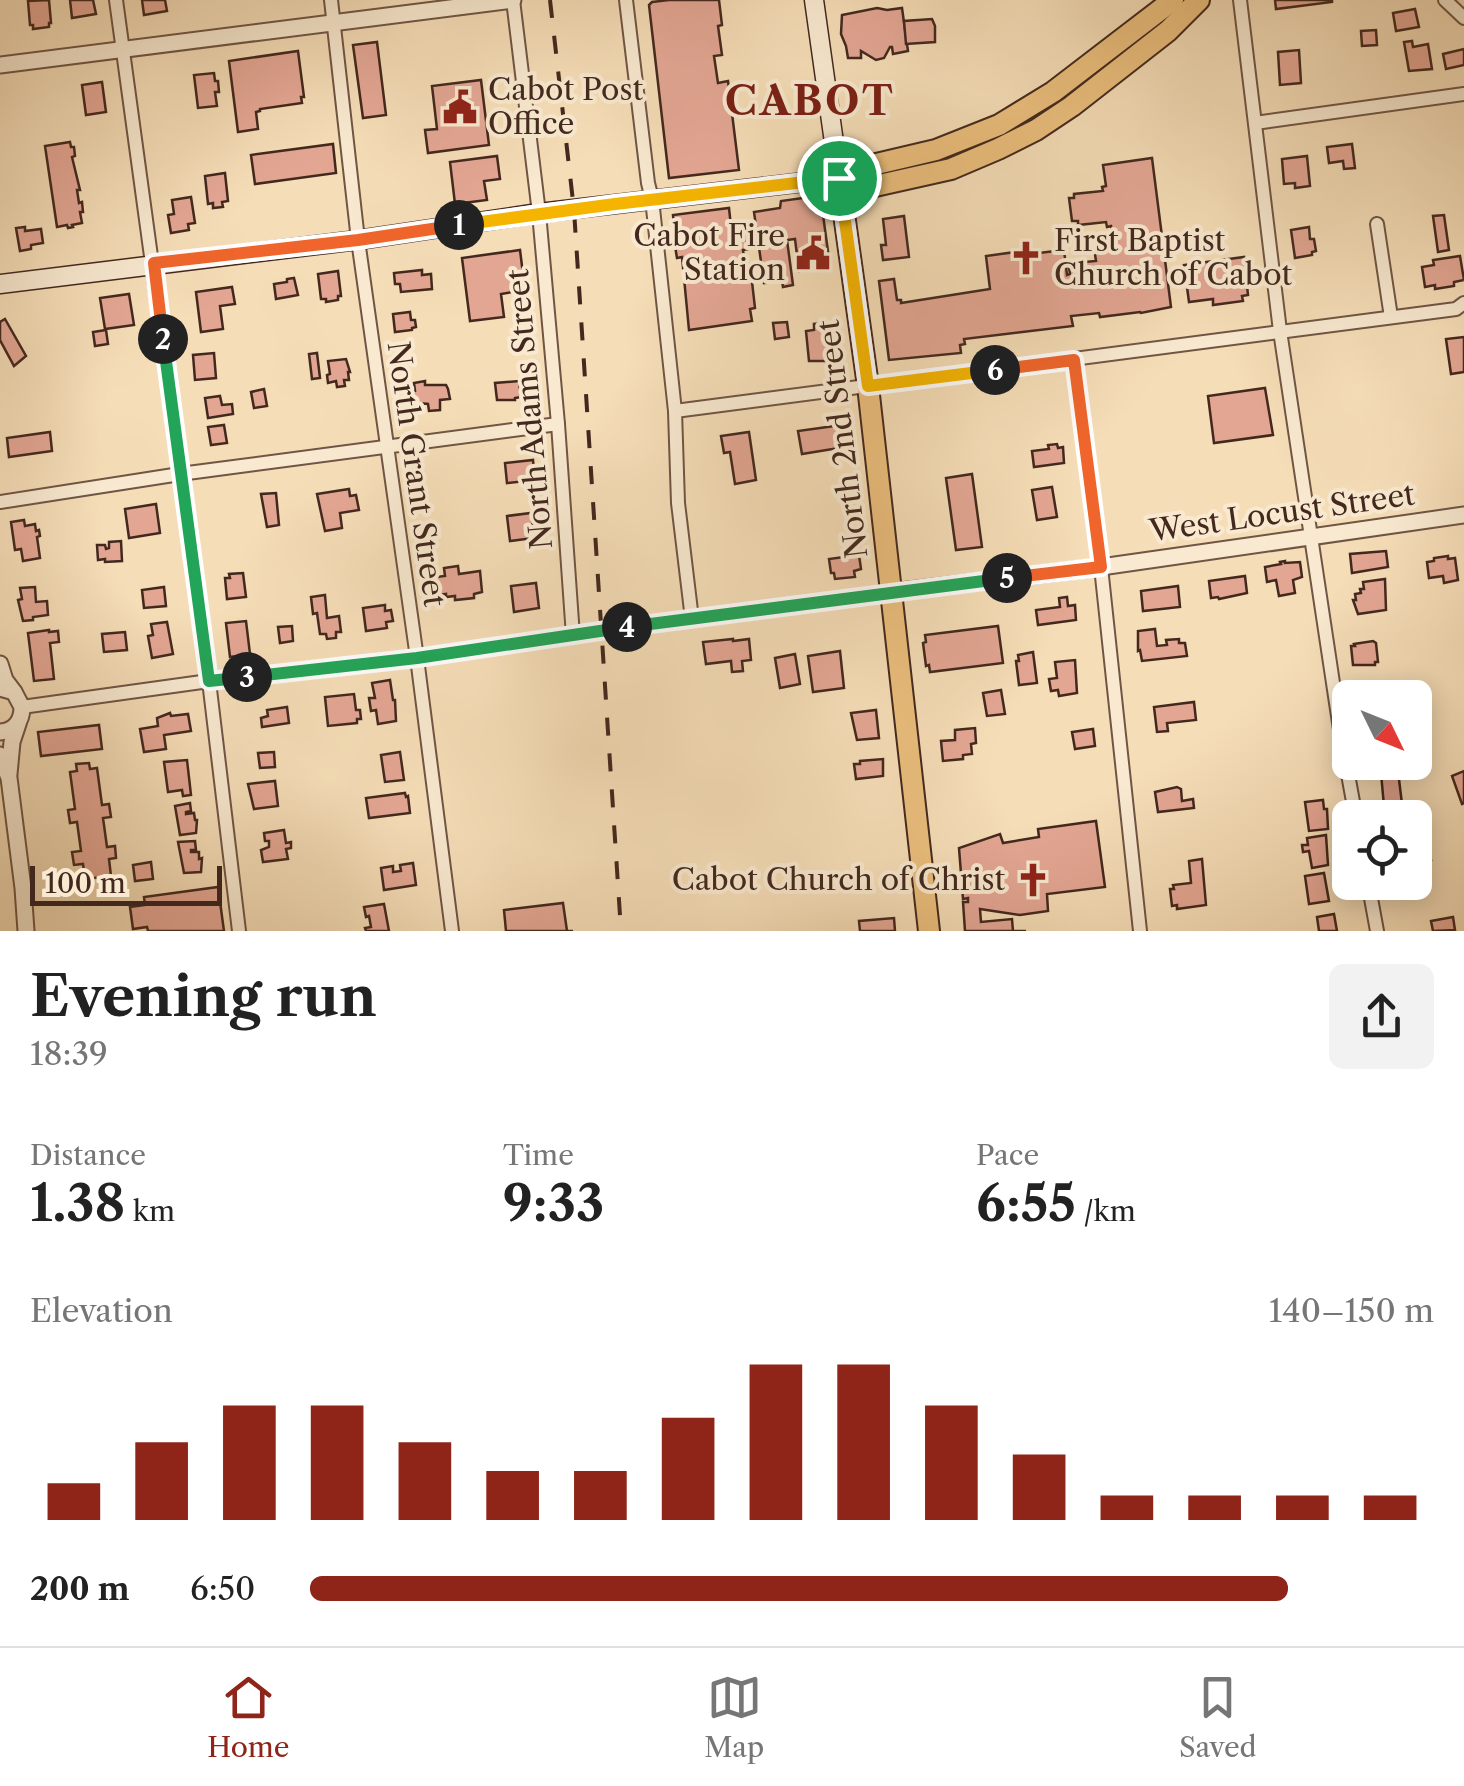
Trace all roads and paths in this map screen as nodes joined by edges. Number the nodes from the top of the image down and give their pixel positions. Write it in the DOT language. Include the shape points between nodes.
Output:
graph roads {
  1 [pos="116,0"];
  2 [pos="331,0"];
  3 [pos="513,0"];
  4 [pos="626,0"];
  5 [pos="814,0"];
  6 [pos="1173,0"];
  7 [pos="1199,0"];
  8 [pos="1240,0"];
  9 [pos="1445,0"];
  10 [pos="1464,18"];
  11 [pos="334,23"];
  12 [pos="123,51"];
  13 [pos="0,65"];
  14 [pos="1464,94"];
  15 [pos="1255,123"];
  16 [pos="839,178"];
  17 [pos="652,199"];
  18 [pos="539,213"];
  19 [pos="1378,224"];
  20 [pos="358,240"];
  21 [pos="154,263"];
  22 [pos="0,284"];
  23 [pos="1464,303"];
  24 [pos="1391,317"];
  25 [pos="1280,331"];
  26 [pos="1074,360"];
  27 [pos="868,386"];
  28 [pos="675,411"];
  29 [pos="558,424"];
  30 [pos="386,447"];
  31 [pos="180,474"];
  32 [pos="0,502"];
  33 [pos="1464,515"];
  34 [pos="1311,536"];
  35 [pos="1101,567"];
  36 [pos="892,592"];
  37 [pos="692,618"];
  38 [pos="573,636"];
  39 [pos="417,658"];
  40 [pos="0,664"];
  41 [pos="209,681"];
  42 [pos="14,703"];
  43 [pos="0,732"];
  44 [pos="0,755"];
  45 [pos="9,778"];
  46 [pos="1353,800"];
  47 [pos="1371,900"];
  48 [pos="26,931"];
  49 [pos="239,931"];
  50 [pos="452,931"];
  51 [pos="930,931"];
  52 [pos="1140,931"];
  53 [pos="1377,931"];
  1 -- 12 [label="street"];
  2 -- 11 [label="street, North Grant Street"];
  3 -- 11 [label="street"];
  3 -- 18 [label="street, North Adams Street"];
  4 -- 17 [label="street"];
  5 -- 16 [label="main road, North 2nd Street"];
  6 -- 16 [label="main road" via="1053,92 999,124"];
  7 -- 16 [label="main road" via="1086,95 998,150 951,170 875,186"];
  8 -- 15 [label="street"];
  9 -- 10 [label="street"];
  11 -- 12 [label="street"];
  11 -- 20 [label="street, North Grant Street"];
  12 -- 13 [label="street"];
  12 -- 21 [label="street"];
  14 -- 15 [label="street"];
  15 -- 25 [label="street"];
  16 -- 17 [label="main road"];
  16 -- 27 [label="main road, North 2nd Street"];
  17 -- 18 [label="main road"];
  17 -- 28 [label="street"];
  18 -- 20 [label="main road"];
  18 -- 29 [label="street, North Adams Street"];
  19 -- 24 [label="street"];
  20 -- 21 [label="main road"];
  20 -- 30 [label="street, North Grant Street"];
  21 -- 22 [label="main road"];
  21 -- 31 [label="street"];
  23 -- 24 [label="street"];
  24 -- 25 [label="street"];
  25 -- 26 [label="street"];
  25 -- 34 [label="street"];
  26 -- 27 [label="street"];
  26 -- 35 [label="street"];
  27 -- 28 [label="street"];
  27 -- 36 [label="main road, North 2nd Street"];
  28 -- 37 [label="street"];
  29 -- 30 [label="street"];
  29 -- 38 [label="street, North Adams Street"];
  30 -- 31 [label="street"];
  30 -- 39 [label="street, North Grant Street"];
  31 -- 32 [label="street"];
  31 -- 41 [label="street"];
  33 -- 34 [label="street, West Locust Street"];
  34 -- 35 [label="street, West Locust Street"];
  34 -- 46 [label="street"];
  35 -- 36 [label="street, West Locust Street"];
  35 -- 52 [label="street"];
  36 -- 37 [label="street, West Locust Street"];
  36 -- 51 [label="main road, North 2nd Street"];
  37 -- 38 [label="street, West Locust Street"];
  38 -- 39 [label="street, West Locust Street"];
  39 -- 41 [label="street, West Locust Street"];
  39 -- 50 [label="street, North Grant Street"];
  40 -- 42 [label="street"];
  41 -- 42 [label="street, West Locust Street"];
  41 -- 49 [label="street"];
  42 -- 43 [label="street" via="9,730"];
  42 -- 45 [label="street"];
  44 -- 45 [label="street"];
  45 -- 48 [label="street"];
  47 -- 53 [label="street"];
}
